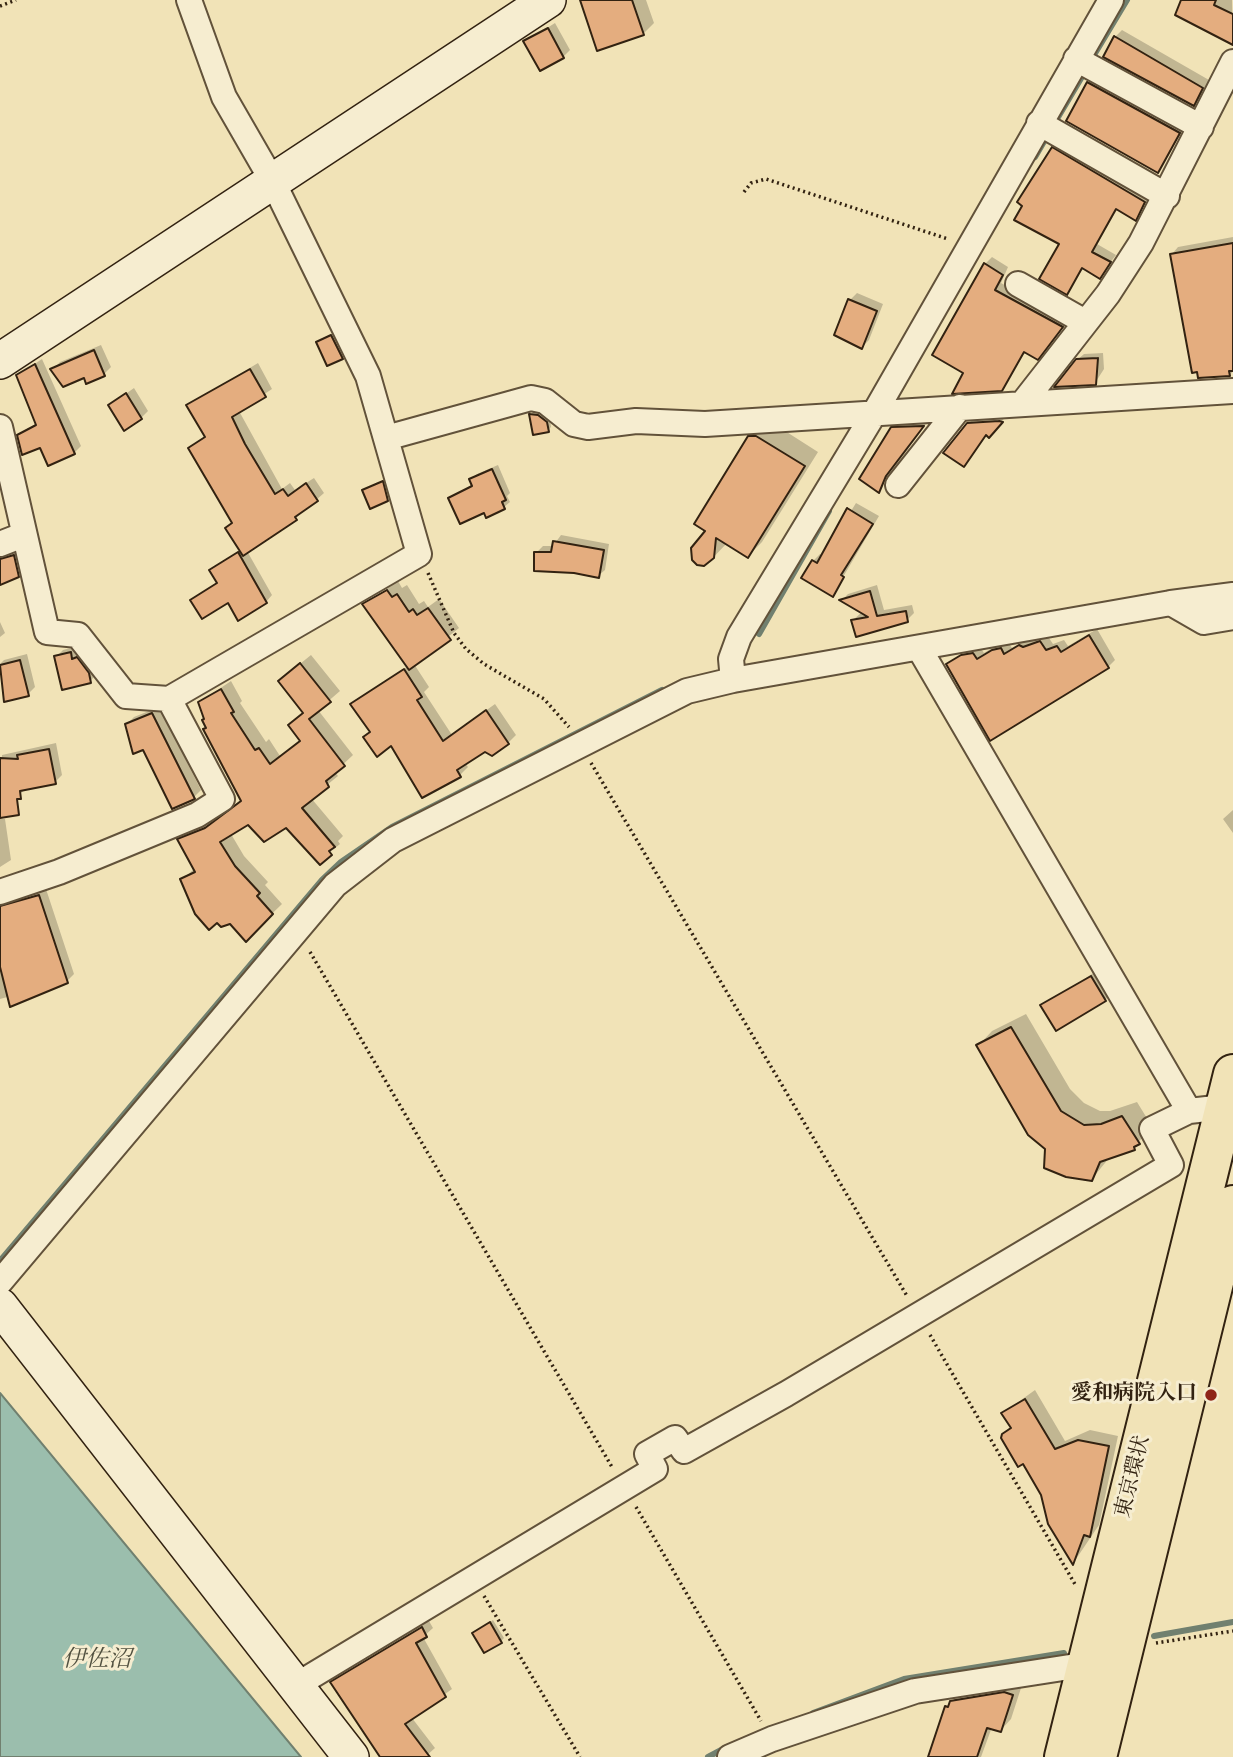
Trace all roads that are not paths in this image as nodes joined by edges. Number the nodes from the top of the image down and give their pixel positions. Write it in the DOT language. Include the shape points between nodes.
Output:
graph roads {
  1 [pos="189,0"];
  2 [pos="548,0"];
  3 [pos="1111,0"];
  4 [pos="1233,62"];
  5 [pos="1085,64"];
  6 [pos="1202,127"];
  7 [pos="1048,128"];
  8 [pos="273,182"];
  9 [pos="1167,196"];
  10 [pos="1018,284"];
  11 [pos="1085,323"];
  12 [pos="0,361"];
  13 [pos="1233,391"];
  14 [pos="1022,404"];
  15 [pos="960,407"];
  16 [pos="875,412"];
  17 [pos="0,427"];
  18 [pos="386,438"];
  19 [pos="898,485"];
  20 [pos="11,540"];
  21 [pos="1233,595"];
  22 [pos="1171,603"];
  23 [pos="1233,617"];
  24 [pos="919,648"];
  25 [pos="733,680"];
  26 [pos="169,699"];
  27 [pos="0,892"];
  28 [pos="1220,1099"];
  29 [pos="1233,1205"];
  30 [pos="0,1282"];
  31 [pos="0,1306"];
  32 [pos="1089,1664"];
  33 [pos="295,1686"];
  34 [pos="351,1757"];
  35 [pos="730,1757"];
  36 [pos="1065,1757"];
  37 [pos="1097,1757"];
  1 -- 8 [label="street" via="224,97"];
  2 -- 8 [label="street"];
  3 -- 5 [label="street"];
  4 -- 6 [label="street"];
  5 -- 6 [label="street"];
  5 -- 7 [label="street"];
  6 -- 9 [label="street"];
  7 -- 9 [label="street"];
  7 -- 16 [label="street" via="969,246"];
  8 -- 12 [label="street"];
  8 -- 18 [label="street" via="368,376"];
  9 -- 11 [label="street" via="1142,243"];
  10 -- 11 [label="street"];
  11 -- 14 [label="street"];
  13 -- 14 [label="street"];
  14 -- 15 [label="street"];
  15 -- 16 [label="street"];
  15 -- 19 [label="street"];
  16 -- 18 [label="street" via="588,427 574,424 545,401 531,398"];
  16 -- 25 [label="street" via="739,637 731,659"];
  17 -- 20 [label="street"];
  18 -- 26 [label="street" via="419,554"];
  20 -- 26 [label="street" via="47,632 78,635 126,696"];
  21 -- 22 [label="street"];
  22 -- 23 [label="street" via="1204,622"];
  22 -- 24 [label="street"];
  24 -- 25 [label="street"];
  24 -- 28 [label="street"];
  25 -- 30 [label="street" via="687,691 575,737 393,840 335,885"];
  26 -- 27 [label="street" via="222,799 197,815"];
  28 -- 32 [label="highway, 東京環状"];
  28 -- 33 [label="street" via="1152,1129 1171,1166 684,1451 675,1438 647,1454 654,1469"];
  29 -- 37 [label="highway, 東京環状"];
  31 -- 33 [label="street"];
  32 -- 35 [label="street" via="915,1691"];
  32 -- 36 [label="highway, 東京環状"];
  33 -- 34 [label="street"];
}
